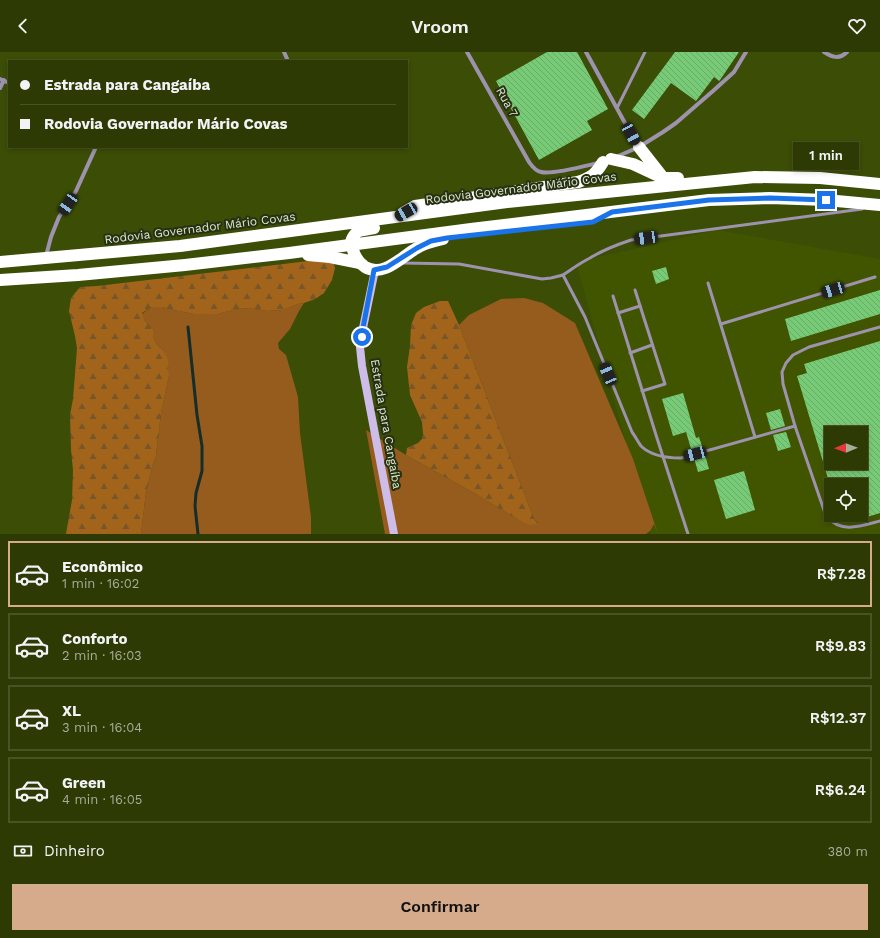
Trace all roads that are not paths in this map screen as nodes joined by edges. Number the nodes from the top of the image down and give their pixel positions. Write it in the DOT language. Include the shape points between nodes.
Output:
graph roads {
  1 [pos="467,52"];
  2 [pos="586,52"];
  3 [pos="645,52"];
  4 [pos="746,52"];
  5 [pos="824,52"];
  6 [pos="847,52"];
  7 [pos="2,80"];
  8 [pos="0,88"];
  9 [pos="617,108"];
  10 [pos="96,148"];
  11 [pos="638,148"];
  12 [pos="607,161"];
  13 [pos="663,178"];
  14 [pos="701,182"];
  15 [pos="880,184"];
  16 [pos="880,206"];
  17 [pos="460,209"];
  18 [pos="612,212"];
  19 [pos="397,217"];
  20 [pos="351,244"];
  21 [pos="289,253"];
  22 [pos="46,258"];
  23 [pos="0,262"];
  24 [pos="360,263"];
  25 [pos="394,263"];
  26 [pos="374,270"];
  27 [pos="563,275"];
  28 [pos="875,277"];
  29 [pos="0,280"];
  30 [pos="708,283"];
  31 [pos="635,290"];
  32 [pos="612,296"];
  33 [pos="640,306"];
  34 [pos="618,313"];
  35 [pos="721,324"];
  36 [pos="880,327"];
  37 [pos="652,346"];
  38 [pos="630,353"];
  39 [pos="642,391"];
  40 [pos="795,426"];
  41 [pos="755,438"];
  42 [pos="662,456"];
  43 [pos="880,521"];
  44 [pos="394,534"];
  45 [pos="688,534"];
  1 -- 12 [label="street, Rua 7" via="534,169 549,173"];
  2 -- 9 [label="street"];
  3 -- 9 [label="lane"];
  4 -- 11 [label="street" via="734,72 713,91 676,123"];
  5 -- 6 [label="street" via="832,57 842,56"];
  7 -- 8 [label="street"];
  9 -- 11 [label="street"];
  10 -- 22 [label="street" via="76,191 59,217"];
  11 -- 12 [label="street"];
  11 -- 13 [label="highway"];
  12 -- 13 [label="highway" via="633,164"];
  12 -- 19 [label="highway" via="590,178 578,182 415,206"];
  13 -- 14 [label="highway"];
  14 -- 15 [label="highway, Rodovia Governador Mário Covas" via="755,177 820,178"];
  14 -- 17 [label="highway, Rodovia Governador Mário Covas"];
  16 -- 18 [label="highway" via="826,200 770,198 709,200"];
  16 -- 27 [label="lane" via="631,240 598,253"];
  17 -- 19 [label="highway, Rodovia Governador Mário Covas"];
  17 -- 20 [label="highway" via="447,218 358,231"];
  18 -- 20 [label="highway"];
  18 -- 25 [label="highway" via="593,222 431,241"];
  19 -- 22 [label="highway, Rodovia Governador Mário Covas" via="180,246"];
  20 -- 21 [label="highway"];
  20 -- 24 [label="highway"];
  21 -- 24 [label="highway"];
  21 -- 29 [label="highway" via="78,275"];
  22 -- 23 [label="highway, Rodovia Governador Mário Covas"];
  24 -- 26 [label="highway"];
  25 -- 26 [label="highway"];
  25 -- 27 [label="lane" via="459,264 542,279"];
  26 -- 44 [label="street, Estrada para Cangaíba" via="360,347"];
  27 -- 42 [label="lane" via="584,317 632,432 642,446 651,453"];
  28 -- 35 [label="lane"];
  30 -- 35 [label="lane"];
  31 -- 33 [label="lane"];
  32 -- 34 [label="lane"];
  33 -- 34 [label="lane"];
  33 -- 37 [label="lane"];
  34 -- 38 [label="lane"];
  35 -- 41 [label="lane"];
  36 -- 40 [label="lane" via="809,347 786,363 782,372 783,384"];
  37 -- 38 [label="lane"];
  37 -- 39 [label="lane" via="665,384"];
  38 -- 39 [label="lane"];
  39 -- 42 [label="lane"];
  40 -- 41 [label="lane"];
  40 -- 43 [label="lane" via="826,516 830,521 835,525 849,528"];
  41 -- 42 [label="lane" via="681,458"];
  42 -- 45 [label="lane"];
}
